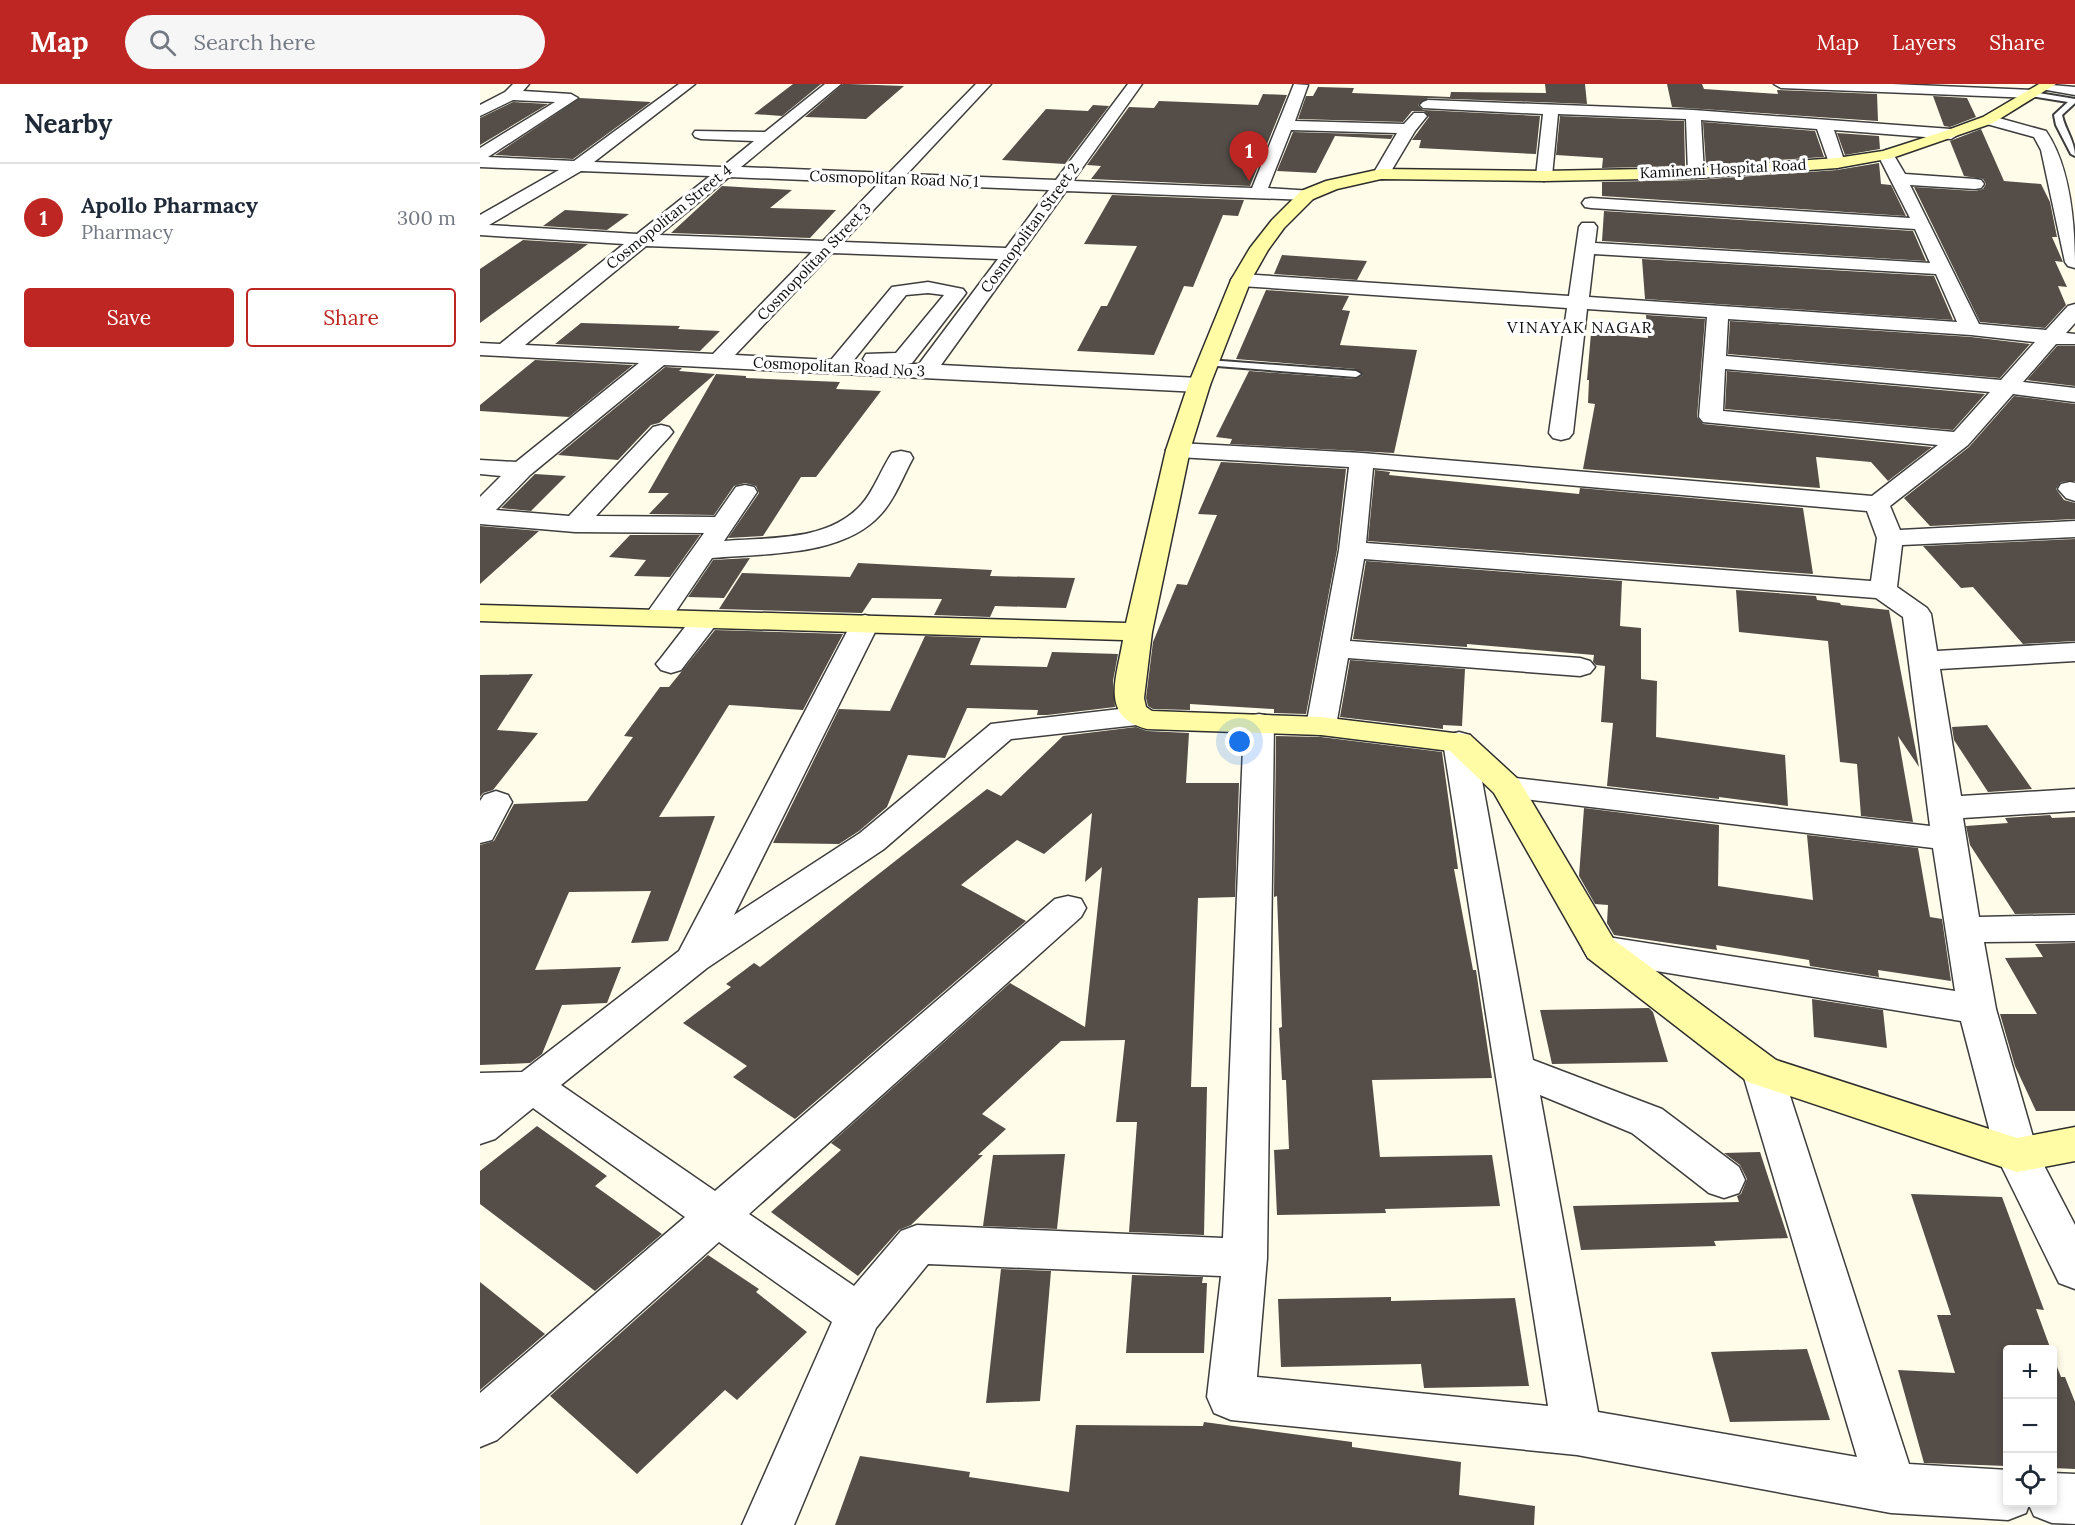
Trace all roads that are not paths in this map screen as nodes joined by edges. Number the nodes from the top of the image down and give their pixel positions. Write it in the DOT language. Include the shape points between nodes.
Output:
graph roads {
  1 [pos="522,84"];
  2 [pos="688,84"];
  3 [pos="834,84"];
  4 [pos="984,84"];
  5 [pos="1135,84"];
  6 [pos="1428,84"];
  7 [pos="1781,84"];
  8 [pos="1301,85"];
  9 [pos="1838,85"];
  10 [pos="1965,88"];
  11 [pos="2043,88"];
  12 [pos="510,95"];
  13 [pos="2074,98"];
  14 [pos="1428,105"];
  15 [pos="483,107"];
  16 [pos="1551,108"];
  17 [pos="1693,115"];
  18 [pos="1988,120"];
  19 [pos="715,123"];
  20 [pos="1284,125"];
  21 [pos="1824,125"];
  22 [pos="1408,129"];
  23 [pos="767,131"];
  24 [pos="701,134"];
  25 [pos="1951,134"];
  26 [pos="2075,154"];
  27 [pos="480,155"];
  28 [pos="1886,155"];
  29 [pos="480,162"];
  30 [pos="1837,163"];
  31 [pos="578,166"];
  32 [pos="726,172"];
  33 [pos="1696,173"];
  34 [pos="1381,174"];
  35 [pos="1596,174"];
  36 [pos="1544,176"];
  37 [pos="894,178"];
  38 [pos="1898,179"];
  39 [pos="986,182"];
  40 [pos="1975,184"];
  41 [pos="1061,185"];
  42 [pos="1258,193"];
  43 [pos="1307,195"];
  44 [pos="973,200"];
  45 [pos="1591,203"];
  46 [pos="480,223"];
  47 [pos="1922,224"];
  48 [pos="480,230"];
  49 [pos="641,240"];
  50 [pos="828,247"];
  51 [pos="1586,248"];
  52 [pos="2074,253"];
  53 [pos="1011,254"];
  54 [pos="1942,269"];
  55 [pos="1241,280"];
  56 [pos="1579,301"];
  57 [pos="2075,310"];
  58 [pos="1718,312"];
  59 [pos="1971,329"];
  60 [pos="2063,339"];
  61 [pos="480,349"];
  62 [pos="504,351"];
  63 [pos="659,358"];
  64 [pos="718,361"];
  65 [pos="840,362"];
  66 [pos="1715,362"];
  67 [pos="1208,363"];
  68 [pos="925,372"];
  69 [pos="1356,374"];
  70 [pos="1199,385"];
  71 [pos="2010,387"];
  72 [pos="2075,394"];
  73 [pos="662,432"];
  74 [pos="1561,433"];
  75 [pos="1960,440"];
  76 [pos="1178,450"];
  77 [pos="901,458"];
  78 [pos="1362,460"];
  79 [pos="480,467"];
  80 [pos="521,470"];
  81 [pos="745,492"];
  82 [pos="1877,504"];
  83 [pos="480,514"];
  84 [pos="575,524"];
  85 [pos="722,525"];
  86 [pos="2075,529"];
  87 [pos="1890,538"];
  88 [pos="1352,550"];
  89 [pos="705,551"];
  90 [pos="1883,590"];
  91 [pos="480,613"];
  92 [pos="658,617"];
  93 [pos="705,620"];
  94 [pos="866,624"];
  95 [pos="1138,632"];
  96 [pos="1334,648"];
  97 [pos="2075,652"];
  98 [pos="1923,661"];
  99 [pos="671,664"];
  100 [pos="1580,667"];
  101 [pos="1137,716"];
  102 [pos="1259,723"];
  103 [pos="1321,726"];
  104 [pos="1459,742"];
  105 [pos="1507,787"];
  106 [pos="2075,800"];
  107 [pos="496,802"];
  108 [pos="1947,823"];
  109 [pos="480,832"];
  110 [pos="1068,908"];
  111 [pos="2075,928"];
  112 [pos="1963,930"];
  113 [pos="1601,949"];
  114 [pos="694,959"];
  115 [pos="1977,1009"];
  116 [pos="1515,1070"];
  117 [pos="1762,1071"];
  118 [pos="533,1087"];
  119 [pos="480,1089"];
  120 [pos="480,1127"];
  121 [pos="2075,1144"];
  122 [pos="2017,1155"];
  123 [pos="1724,1180"];
  124 [pos="716,1217"];
  125 [pos="2064,1223"];
  126 [pos="1245,1258"];
  127 [pos="2075,1269"];
  128 [pos="858,1315"];
  129 [pos="480,1424"];
  130 [pos="1577,1432"];
  131 [pos="1891,1488"];
  132 [pos="2003,1495"];
  133 [pos="2057,1498"];
  134 [pos="2075,1499"];
  135 [pos="768,1525"];
  1 -- 12 [label="street"];
  2 -- 31 [label="street"];
  3 -- 23 [label="street, Cosmopolitan Street 4"];
  4 -- 37 [label="street, Cosmopolitan Street 3"];
  5 -- 41 [label="street, Cosmopolitan Street 2"];
  6 -- 14 [label="street"];
  7 -- 9 [label="street"];
  8 -- 20 [label="street"];
  9 -- 10 [label="street"];
  10 -- 11 [label="street"];
  11 -- 13 [label="street"];
  11 -- 18 [label="street, Kamineni Hospital Road"];
  12 -- 15 [label="street"];
  12 -- 27 [label="street" via="571,98"];
  13 -- 26 [label="lane" via="2058,115"];
  14 -- 16 [label="street"];
  14 -- 22 [label="street"];
  16 -- 17 [label="street"];
  16 -- 36 [label="street"];
  17 -- 21 [label="street"];
  17 -- 33 [label="street"];
  18 -- 25 [label="street, Kamineni Hospital Road"];
  18 -- 52 [label="street" via="2040,134 2049,150"];
  19 -- 23 [label="street"];
  20 -- 22 [label="street"];
  20 -- 42 [label="street"];
  21 -- 25 [label="street"];
  21 -- 30 [label="street"];
  22 -- 34 [label="street"];
  23 -- 24 [label="street"];
  23 -- 32 [label="street, Cosmopolitan Street 4"];
  25 -- 28 [label="street, Kamineni Hospital Road"];
  28 -- 30 [label="street, Kamineni Hospital Road"];
  28 -- 38 [label="street"];
  29 -- 31 [label="street, Cosmopolitan Road No 1"];
  30 -- 33 [label="street, Kamineni Hospital Road"];
  31 -- 32 [label="street, Cosmopolitan Road No 1"];
  31 -- 46 [label="street"];
  32 -- 37 [label="street, Cosmopolitan Road No 1"];
  32 -- 49 [label="street, Cosmopolitan Street 4"];
  33 -- 35 [label="street, Kamineni Hospital Road"];
  34 -- 36 [label="street, Kamineni Hospital Road"];
  34 -- 43 [label="street, Kamineni Hospital Road"];
  35 -- 36 [label="street, Kamineni Hospital Road"];
  35 -- 45 [label="street"];
  37 -- 39 [label="street, Cosmopolitan Road No 1"];
  37 -- 50 [label="street, Cosmopolitan Street 3"];
  38 -- 40 [label="street"];
  38 -- 47 [label="street"];
  39 -- 41 [label="street, Cosmopolitan Road No 1"];
  39 -- 44 [label="street"];
  41 -- 42 [label="street, Cosmopolitan Road No 1"];
  41 -- 53 [label="street, Cosmopolitan Street 2" via="1038,206"];
  42 -- 43 [label="street, Cosmopolitan Road No 1"];
  43 -- 55 [label="street" via="1266,240"];
  45 -- 47 [label="street"];
  45 -- 51 [label="street"];
  47 -- 54 [label="street"];
  48 -- 49 [label="street"];
  49 -- 50 [label="street"];
  49 -- 62 [label="street, Cosmopolitan Street 4"];
  50 -- 53 [label="street"];
  50 -- 64 [label="street, Cosmopolitan Street 3"];
  51 -- 54 [label="street"];
  51 -- 56 [label="street"];
  53 -- 68 [label="street, Cosmopolitan Street 2"];
  54 -- 59 [label="street"];
  55 -- 56 [label="street"];
  55 -- 67 [label="street"];
  56 -- 58 [label="street"];
  56 -- 74 [label="street"];
  57 -- 60 [label="street"];
  58 -- 59 [label="street"];
  58 -- 66 [label="street"];
  59 -- 60 [label="street"];
  60 -- 71 [label="street"];
  61 -- 62 [label="street, Cosmopolitan Road No 3"];
  62 -- 63 [label="street, Cosmopolitan Road No 3"];
  63 -- 64 [label="street, Cosmopolitan Road No 3"];
  63 -- 80 [label="street"];
  64 -- 65 [label="street, Cosmopolitan Road No 3"];
  65 -- 65 [label="street" via="899,291 909,288 956,293 904,358"];
  65 -- 68 [label="street, Cosmopolitan Road No 3"];
  66 -- 71 [label="street"];
  66 -- 75 [label="street" via="1711,417"];
  67 -- 69 [label="lane"];
  67 -- 70 [label="street"];
  68 -- 70 [label="street, Cosmopolitan Road No 3"];
  70 -- 76 [label="street"];
  71 -- 72 [label="street"];
  71 -- 75 [label="street"];
  73 -- 84 [label="street"];
  75 -- 82 [label="street"];
  76 -- 78 [label="street"];
  76 -- 95 [label="street"];
  77 -- 89 [label="street" via="872,509 825,539"];
  78 -- 82 [label="street"];
  78 -- 88 [label="street"];
  79 -- 80 [label="street"];
  80 -- 83 [label="street"];
  81 -- 85 [label="street"];
  82 -- 87 [label="street"];
  83 -- 84 [label="street"];
  84 -- 85 [label="street"];
  85 -- 89 [label="street"];
  86 -- 87 [label="street"];
  87 -- 90 [label="street"];
  88 -- 90 [label="street"];
  88 -- 96 [label="street"];
  89 -- 92 [label="street"];
  90 -- 98 [label="street" via="1917,614"];
  91 -- 92 [label="street"];
  92 -- 93 [label="street"];
  93 -- 94 [label="street"];
  93 -- 99 [label="street"];
  94 -- 95 [label="street"];
  94 -- 114 [label="street"];
  95 -- 101 [label="street" via="1129,698 1130,708"];
  96 -- 100 [label="street"];
  96 -- 103 [label="street"];
  97 -- 98 [label="street"];
  98 -- 108 [label="street"];
  101 -- 102 [label="street" via="1165,722"];
  101 -- 114 [label="street" via="1002,731 872,841"];
  102 -- 103 [label="street"];
  102 -- 126 [label="street"];
  103 -- 104 [label="street"];
  104 -- 105 [label="street"];
  104 -- 116 [label="street"];
  105 -- 108 [label="street"];
  105 -- 113 [label="street"];
  106 -- 108 [label="street"];
  107 -- 109 [label="street"];
  108 -- 112 [label="street"];
  110 -- 124 [label="street"];
  111 -- 112 [label="street"];
  112 -- 115 [label="street"];
  113 -- 115 [label="street"];
  113 -- 117 [label="street"];
  114 -- 118 [label="street"];
  115 -- 122 [label="street"];
  116 -- 123 [label="street" via="1647,1121"];
  116 -- 130 [label="street"];
  117 -- 122 [label="street"];
  117 -- 131 [label="street"];
  118 -- 119 [label="street"];
  118 -- 120 [label="street"];
  118 -- 124 [label="street"];
  121 -- 122 [label="street"];
  122 -- 125 [label="street"];
  124 -- 128 [label="street"];
  124 -- 129 [label="street"];
  125 -- 127 [label="street"];
  126 -- 128 [label="street" via="917,1244"];
  126 -- 130 [label="street" via="1231,1397"];
  128 -- 135 [label="street"];
  130 -- 131 [label="street"];
  131 -- 132 [label="street"];
  133 -- 134 [label="street"];
}
